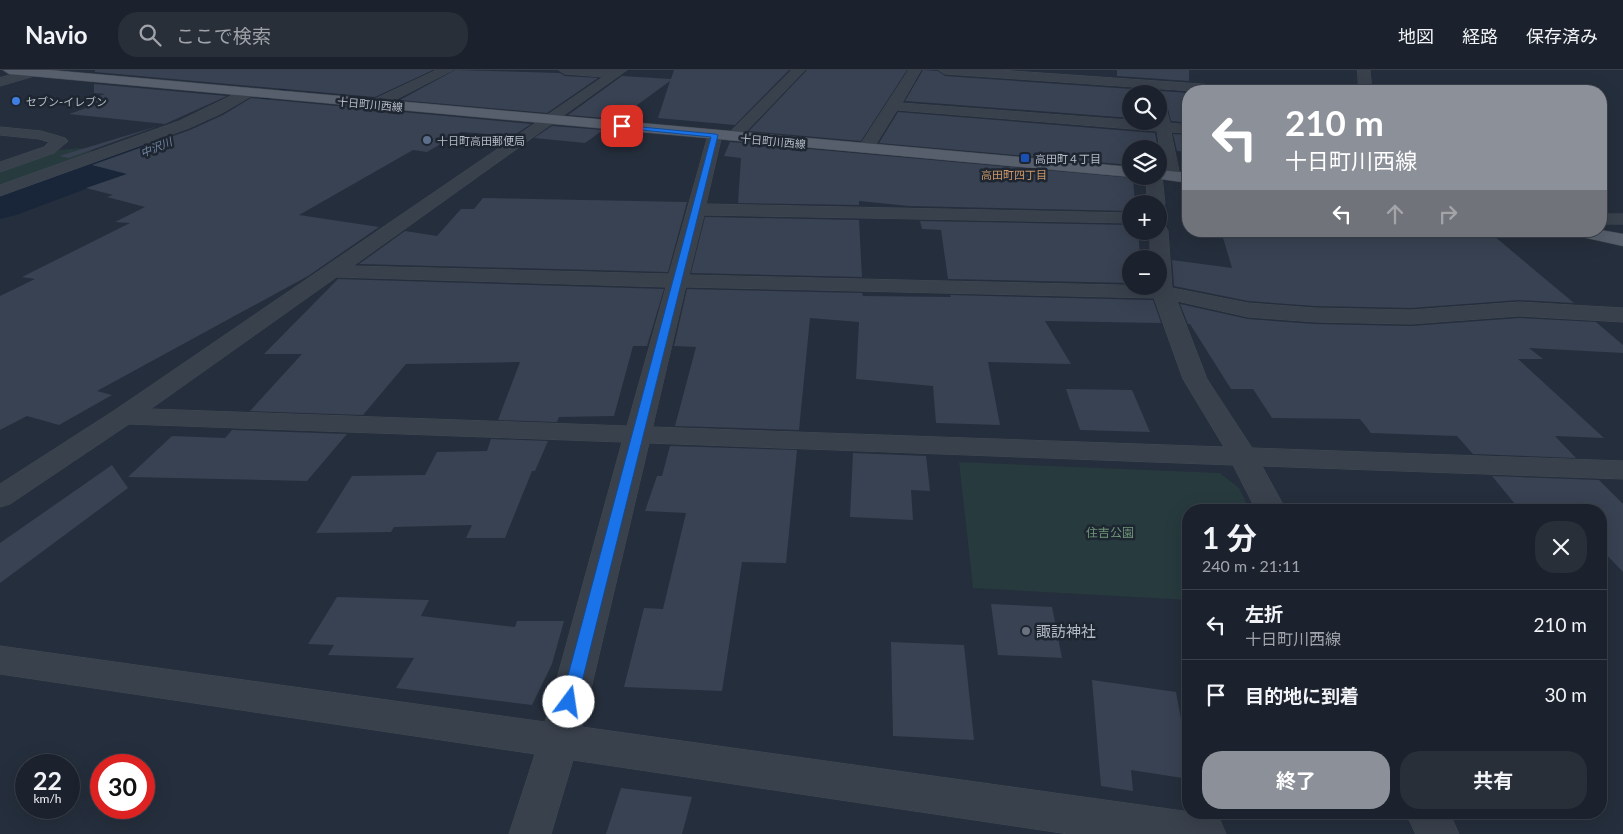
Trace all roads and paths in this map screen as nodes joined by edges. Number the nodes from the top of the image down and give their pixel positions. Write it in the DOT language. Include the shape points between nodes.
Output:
graph roads {
  1 [pos="9,70"];
  2 [pos="447,70"];
  3 [pos="565,70"];
  4 [pos="799,70"];
  5 [pos="915,70"];
  6 [pos="945,70"];
  7 [pos="1152,70"];
  8 [pos="1364,70"];
  9 [pos="37,71"];
  10 [pos="618,72"];
  11 [pos="0,82"];
  12 [pos="1155,85"];
  13 [pos="1365,85"];
  14 [pos="1122,86"];
  15 [pos="1167,89"];
  16 [pos="1182,90"];
  17 [pos="251,92"];
  18 [pos="376,104"];
  19 [pos="893,106"];
  20 [pos="547,119"];
  21 [pos="1122,124"];
  22 [pos="1167,127"];
  23 [pos="1182,128"];
  24 [pos="0,130"];
  25 [pos="724,136"];
  26 [pos="56,144"];
  27 [pos="866,149"];
  28 [pos="118,151"];
  29 [pos="0,167"];
  30 [pos="1122,171"];
  31 [pos="1167,175"];
  32 [pos="1182,177"];
  33 [pos="0,191"];
  34 [pos="696,209"];
  35 [pos="1122,218"];
  36 [pos="1607,219"];
  37 [pos="1623,219"];
  38 [pos="1607,237"];
  39 [pos="1623,240"];
  40 [pos="330,271"];
  41 [pos="678,282"];
  42 [pos="1122,291"];
  43 [pos="1167,293"];
  44 [pos="1163,295"];
  45 [pos="1623,315"];
  46 [pos="124,416"];
  47 [pos="637,434"];
  48 [pos="1243,456"];
  49 [pos="1623,470"];
  50 [pos="0,498"];
  51 [pos="1268,504"];
  52 [pos="0,660"];
  53 [pos="559,740"];
  54 [pos="1430,819"];
  55 [pos="530,834"];
  56 [pos="1205,834"];
  57 [pos="1438,834"];
  1 -- 9 [label="main road"];
  2 -- 18 [label="street"];
  3 -- 10 [label="street"];
  4 -- 25 [label="street"];
  5 -- 19 [label="street"];
  6 -- 14 [label="street"];
  7 -- 12 [label="street"];
  8 -- 13 [label="street"];
  9 -- 11 [label="street"];
  9 -- 17 [label="main road"];
  10 -- 20 [label="street"];
  15 -- 16 [label="street"];
  17 -- 18 [label="main road, 十日町川西線"];
  17 -- 28 [label="street" via="228,105"];
  18 -- 20 [label="main road, 十日町川西線"];
  19 -- 21 [label="street"];
  19 -- 27 [label="street"];
  20 -- 25 [label="main road, 十日町川西線"];
  20 -- 40 [label="street"];
  22 -- 23 [label="street"];
  24 -- 26 [label="street" via="41,135 60,141"];
  25 -- 27 [label="main road, 十日町川西線"];
  25 -- 34 [label="street"];
  26 -- 28 [label="street"];
  26 -- 29 [label="street" via="49,150"];
  27 -- 30 [label="main road, 十日町川西線"];
  28 -- 33 [label="street"];
  31 -- 32 [label="main road"];
  34 -- 35 [label="street"];
  34 -- 41 [label="street"];
  36 -- 37 [label="street"];
  38 -- 39 [label="main road"];
  40 -- 41 [label="street"];
  40 -- 46 [label="street"];
  41 -- 42 [label="street"];
  41 -- 47 [label="street"];
  43 -- 45 [label="street" via="1248,310 1315,315 1411,317 1519,309"];
  44 -- 48 [label="street" via="1195,378"];
  46 -- 47 [label="street"];
  46 -- 50 [label="street"];
  47 -- 48 [label="street"];
  47 -- 53 [label="street"];
  48 -- 49 [label="street"];
  48 -- 51 [label="street"];
  52 -- 53 [label="street"];
  53 -- 55 [label="street"];
  53 -- 56 [label="street"];
  54 -- 57 [label="street"];
}
